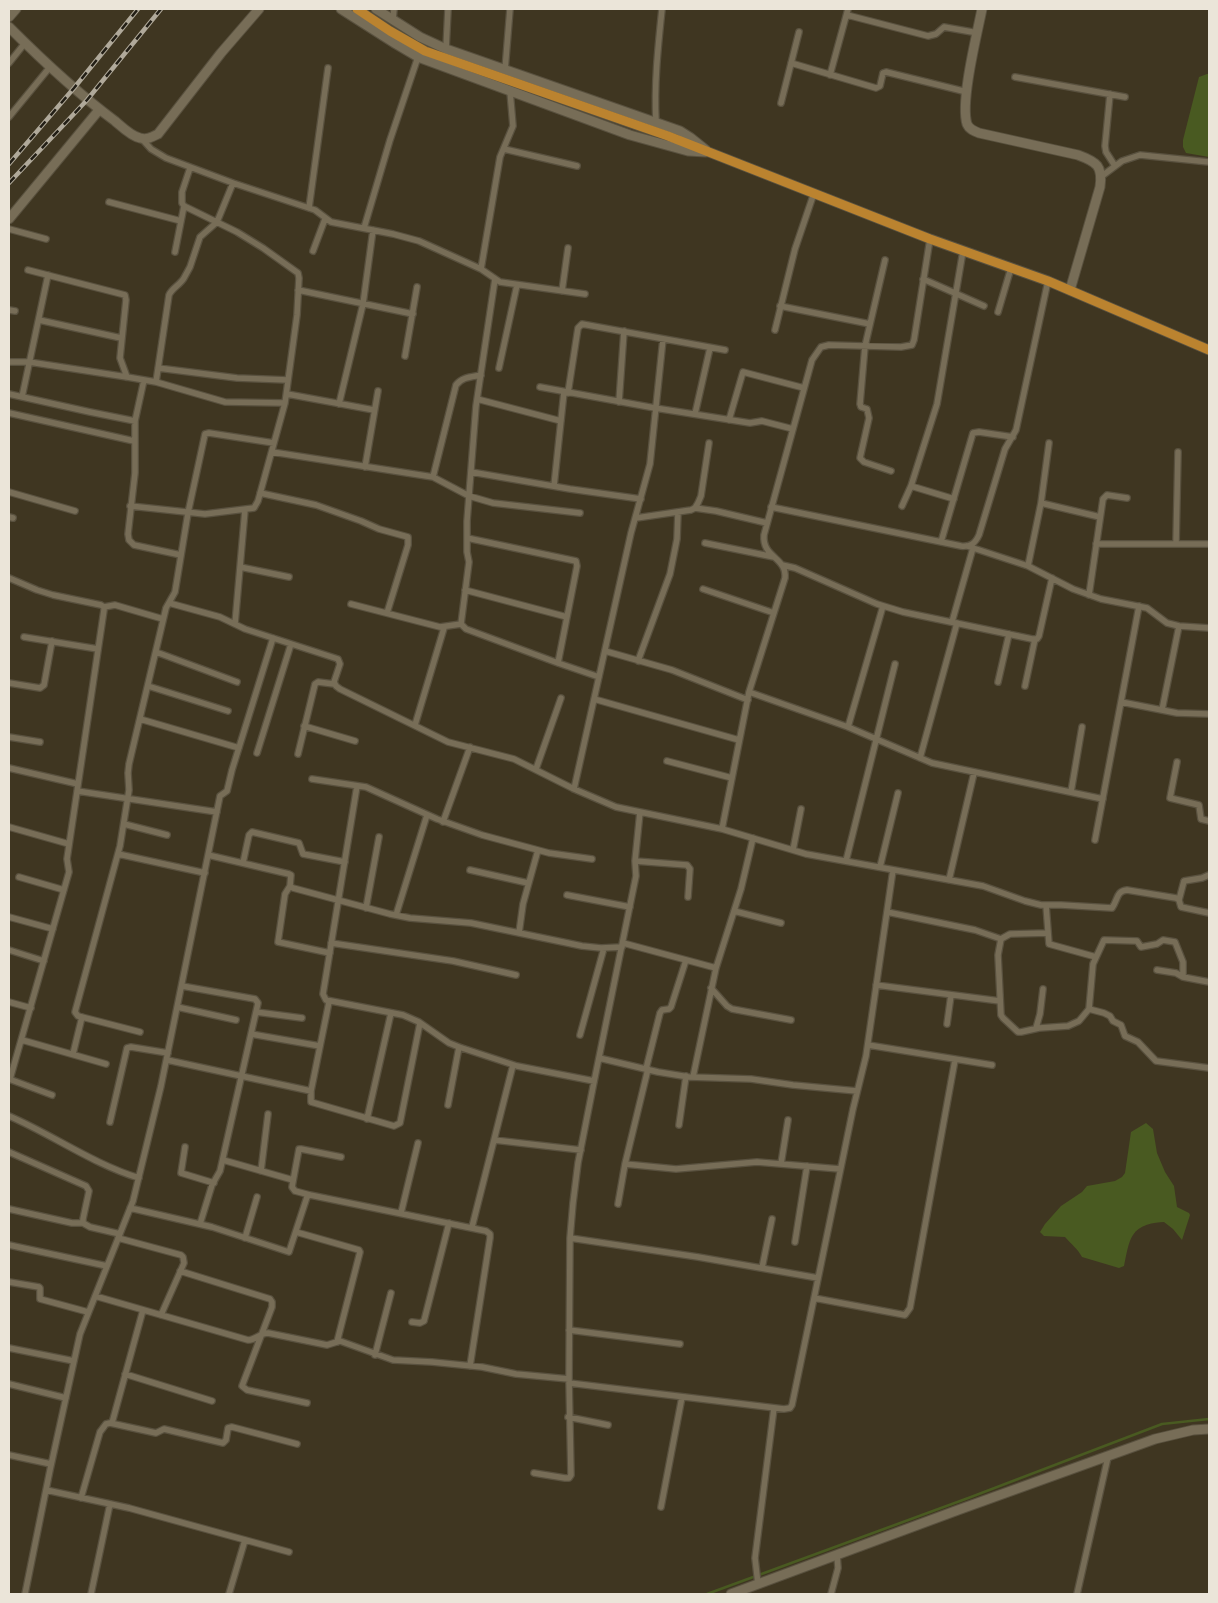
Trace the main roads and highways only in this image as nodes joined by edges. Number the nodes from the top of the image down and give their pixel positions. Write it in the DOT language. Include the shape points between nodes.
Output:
graph roads {
  1 [pos="16,9"];
  2 [pos="259,9"];
  3 [pos="341,9"];
  4 [pos="357,9"];
  5 [pos="376,9"];
  6 [pos="982,9"];
  7 [pos="9,17"];
  8 [pos="9,27"];
  9 [pos="99,110"];
  10 [pos="708,152"];
  11 [pos="9,219"];
  12 [pos="1070,290"];
  13 [pos="1209,350"];
  14 [pos="1209,1430"];
  15 [pos="748,1591"];
  16 [pos="731,1594"];
  1 -- 7 [label="main road"];
  2 -- 9 [label="main road" via="158,134 142,139"];
  3 -- 10 [label="main road" via="418,56 630,135 688,151"];
  4 -- 10 [label="main road" via="425,51"];
  5 -- 10 [label="main road" via="446,49 680,131"];
  6 -- 12 [label="main road" via="967,92 967,124 971,130 1078,155 1099,166 1102,176 1100,187"];
  8 -- 9 [label="main road"];
  9 -- 11 [label="main road"];
  10 -- 12 [label="main road"];
  12 -- 13 [label="main road"];
  14 -- 15 [label="main road" via="1193,1430 1155,1439 758,1583"];
  15 -- 16 [label="main road"];
}
